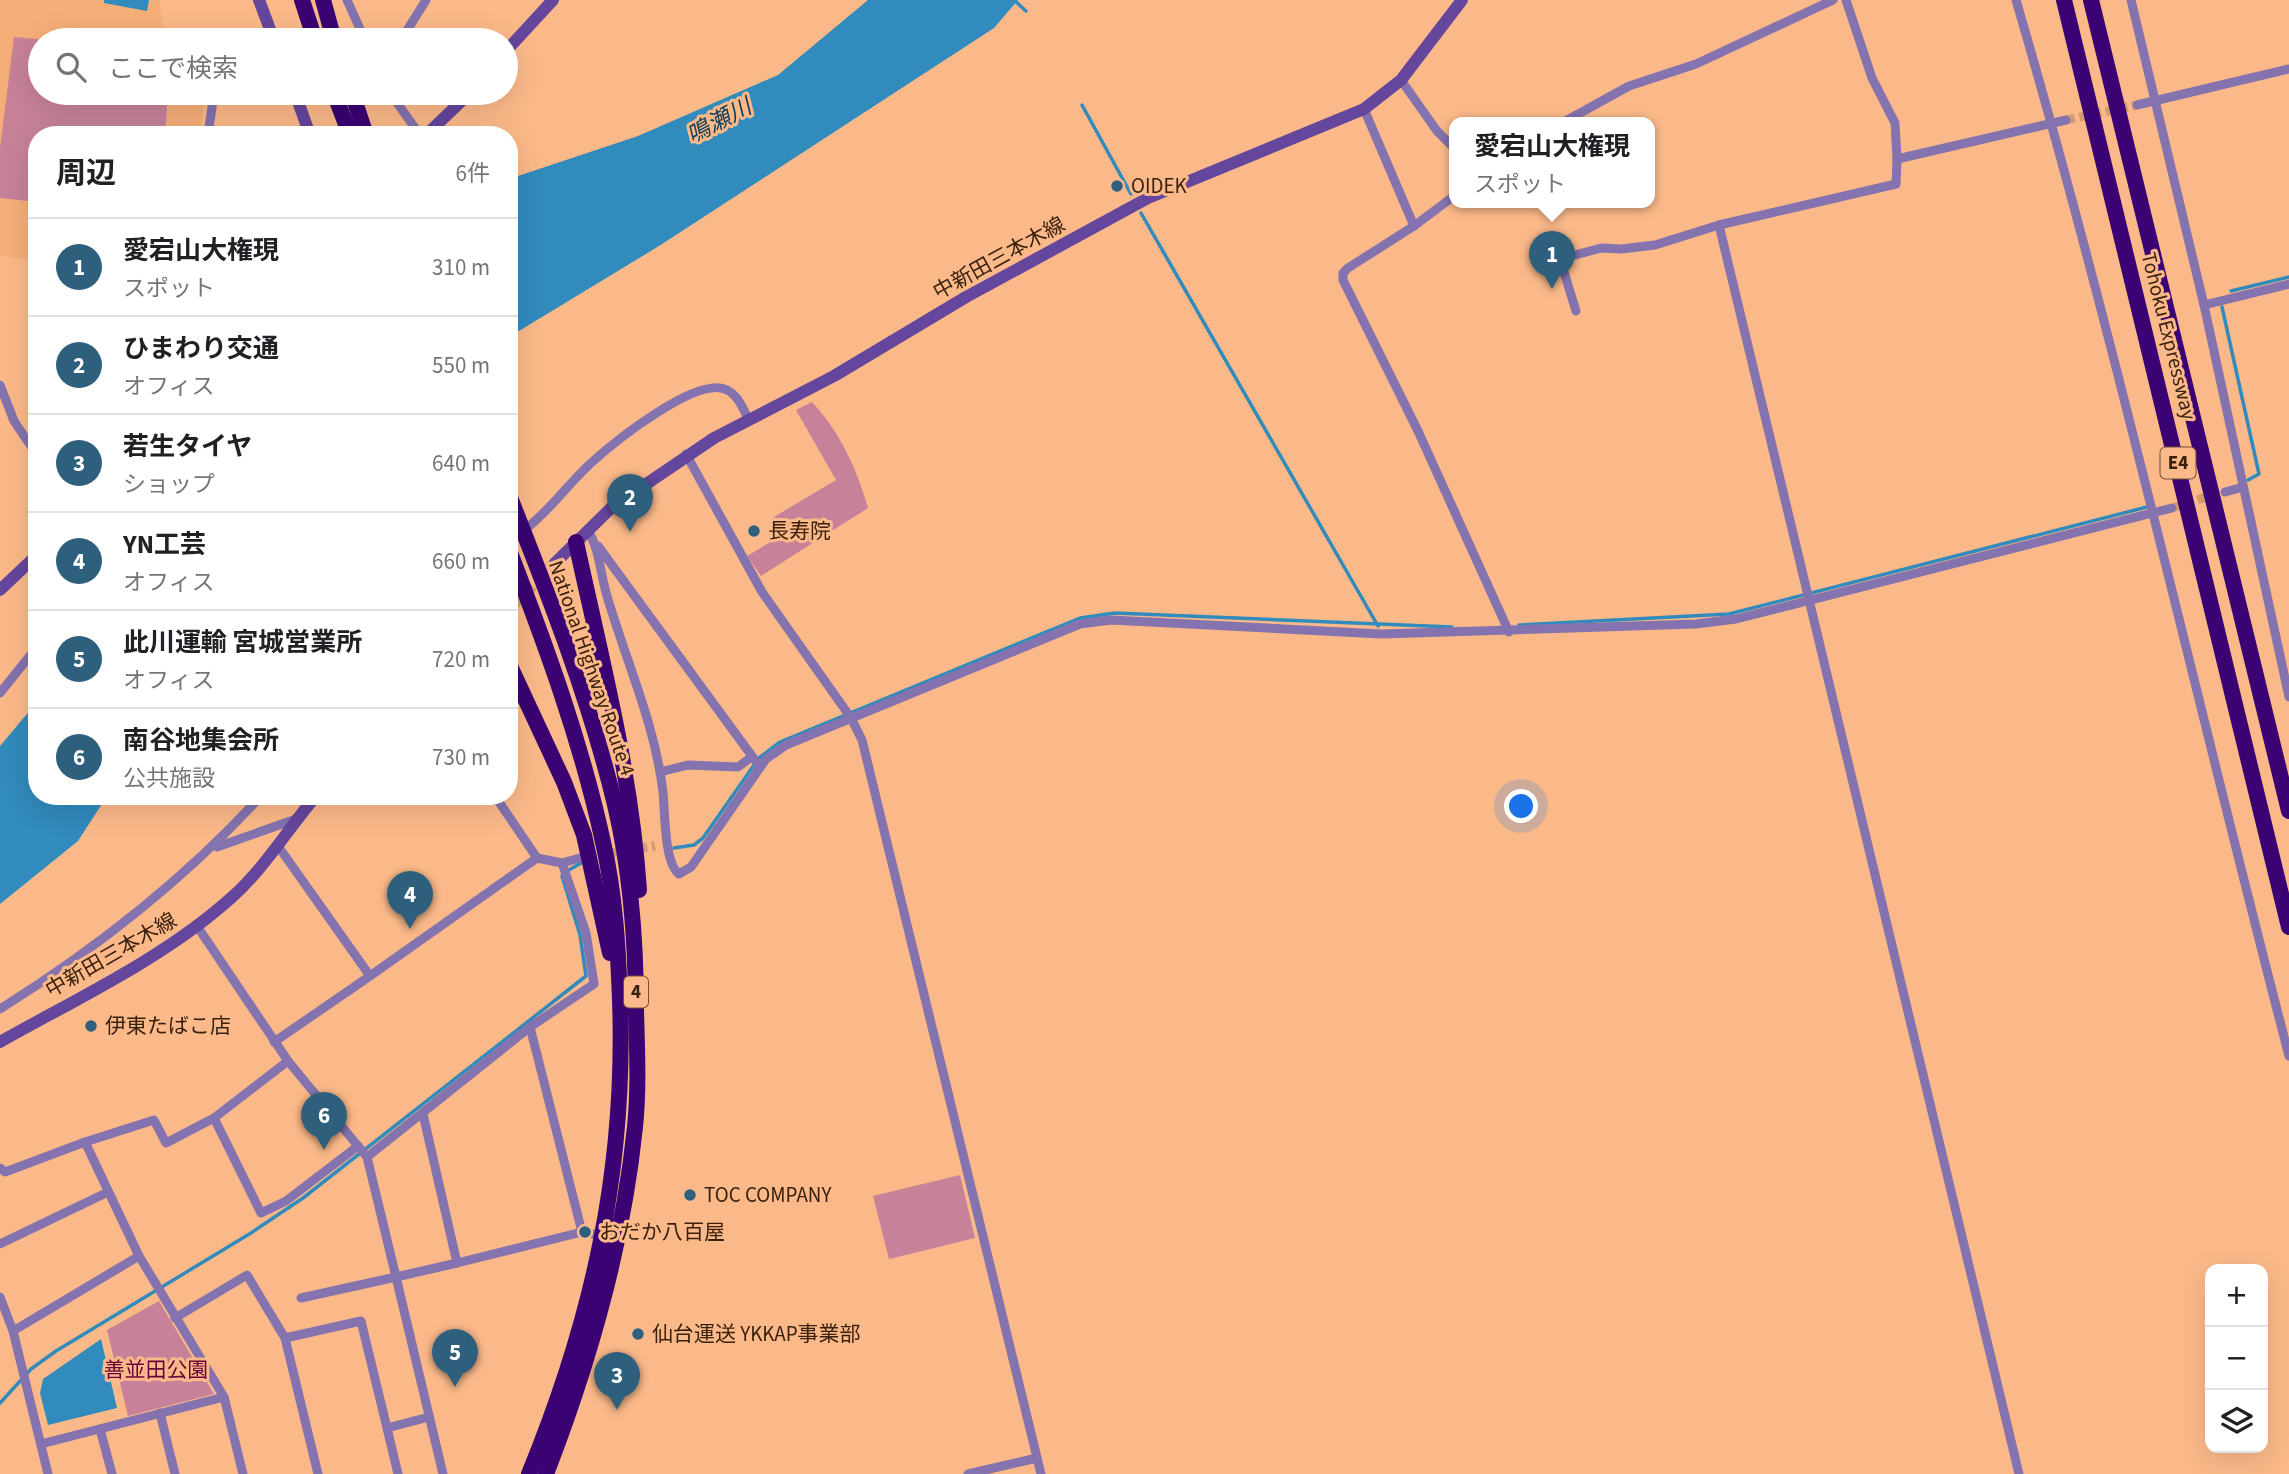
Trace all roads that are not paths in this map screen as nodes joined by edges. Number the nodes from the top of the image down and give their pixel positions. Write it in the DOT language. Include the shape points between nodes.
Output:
graph roads {
  1 [pos="259,0"];
  2 [pos="302,0"];
  3 [pos="323,0"];
  4 [pos="347,0"];
  5 [pos="426,0"];
  6 [pos="553,0"];
  7 [pos="1462,0"];
  8 [pos="1833,0"];
  9 [pos="1846,0"];
  10 [pos="2016,0"];
  11 [pos="2064,0"];
  12 [pos="2091,0"];
  13 [pos="2131,0"];
  14 [pos="270,28"];
  15 [pos="311,28"];
  16 [pos="331,28"];
  17 [pos="360,28"];
  18 [pos="408,28"];
  19 [pos="518,38"];
  20 [pos="2289,69"];
  21 [pos="1401,80"];
  22 [pos="2157,99"];
  23 [pos="212,105"];
  24 [pos="299,105"];
  25 [pos="339,105"];
  26 [pos="356,105"];
  27 [pos="399,105"];
  28 [pos="457,105"];
  29 [pos="2137,105"];
  30 [pos="1364,109"];
  31 [pos="1573,117"];
  32 [pos="2066,120"];
  33 [pos="2052,124"];
  34 [pos="209,126"];
  35 [pos="307,126"];
  36 [pos="347,126"];
  37 [pos="363,126"];
  38 [pos="414,126"];
  39 [pos="435,126"];
  40 [pos="1449,143"];
  41 [pos="1897,159"];
  42 [pos="1449,200"];
  43 [pos="1719,225"];
  44 [pos="1414,226"];
  45 [pos="2289,284"];
  46 [pos="2204,305"];
  47 [pos="1576,311"];
  48 [pos="0,385"];
  49 [pos="749,420"];
  50 [pos="28,442"];
  51 [pos="686,454"];
  52 [pos="2242,487"];
  53 [pos="2225,492"];
  54 [pos="2172,508"];
  55 [pos="2153,514"];
  56 [pos="518,519"];
  57 [pos="520,524"];
  58 [pos="588,530"];
  59 [pos="576,542"];
  60 [pos="597,545"];
  61 [pos="555,563"];
  62 [pos="28,564"];
  63 [pos="518,573"];
  64 [pos="0,590"];
  65 [pos="1807,596"];
  66 [pos="1507,628"];
  67 [pos="28,658"];
  68 [pos="518,683"];
  69 [pos="0,693"];
  70 [pos="2289,697"];
  71 [pos="848,714"];
  72 [pos="755,762"];
  73 [pos="660,772"];
  74 [pos="253,805"];
  75 [pos="309,805"];
  76 [pos="501,805"];
  77 [pos="2289,811"];
  78 [pos="297,819"];
  79 [pos="667,844"];
  80 [pos="278,846"];
  81 [pos="655,846"];
  82 [pos="212,849"];
  83 [pos="537,858"];
  84 [pos="580,858"];
  85 [pos="562,863"];
  86 [pos="197,926"];
  87 [pos="2289,927"];
  88 [pos="370,976"];
  89 [pos="620,993"];
  90 [pos="0,1009"];
  91 [pos="530,1027"];
  92 [pos="0,1042"];
  93 [pos="274,1042"];
  94 [pos="637,1052"];
  95 [pos="2289,1056"];
  96 [pos="288,1061"];
  97 [pos="423,1114"];
  98 [pos="214,1118"];
  99 [pos="85,1142"];
  100 [pos="362,1151"];
  101 [pos="0,1168"];
  102 [pos="108,1192"];
  103 [pos="582,1232"];
  104 [pos="604,1236"];
  105 [pos="0,1244"];
  106 [pos="139,1256"];
  107 [pos="457,1263"];
  108 [pos="396,1277"];
  109 [pos="0,1297"];
  110 [pos="301,1298"];
  111 [pos="175,1318"];
  112 [pos="13,1331"];
  113 [pos="285,1338"];
  114 [pos="224,1397"];
  115 [pos="160,1413"];
  116 [pos="429,1417"];
  117 [pos="387,1428"];
  118 [pos="100,1429"];
  119 [pos="41,1444"];
  120 [pos="1037,1458"];
  121 [pos="48,1474"];
  122 [pos="111,1474"];
  123 [pos="175,1474"];
  124 [pos="243,1474"];
  125 [pos="318,1474"];
  126 [pos="398,1474"];
  127 [pos="443,1474"];
  128 [pos="529,1474"];
  129 [pos="546,1474"];
  130 [pos="968,1474"];
  131 [pos="1041,1474"];
  132 [pos="2019,1474"];
  1 -- 14 [label="main road"];
  2 -- 15 [label="highway"];
  3 -- 16 [label="highway"];
  4 -- 17 [label="street"];
  5 -- 18 [label="street"];
  6 -- 19 [label="main road"];
  7 -- 21 [label="main road, 中新田三本木線"];
  8 -- 31 [label="street" via="1683,69 1629,86"];
  9 -- 41 [label="street" via="1872,78 1895,123"];
  10 -- 33 [label="street"];
  11 -- 87 [label="highway, Tohoku Expressway / E4"];
  12 -- 77 [label="highway, Tohoku Expressway / E4"];
  13 -- 22 [label="street"];
  20 -- 22 [label="street"];
  21 -- 30 [label="main road, 中新田三本木線"];
  21 -- 40 [label="street"];
  22 -- 29 [label="street"];
  22 -- 46 [label="street"];
  23 -- 34 [label="street"];
  24 -- 35 [label="main road"];
  25 -- 36 [label="highway"];
  26 -- 37 [label="highway"];
  27 -- 38 [label="street"];
  28 -- 39 [label="main road"];
  30 -- 44 [label="street"];
  30 -- 49 [label="main road, 中新田三本木線" via="1148,198"];
  32 -- 33 [label="street"];
  33 -- 41 [label="street"];
  33 -- 55 [label="street"];
  41 -- 43 [label="street" via="1896,184"];
  42 -- 44 [label="street"];
  43 -- 47 [label="street" via="1655,245 1601,248 1560,258"];
  43 -- 65 [label="street"];
  44 -- 66 [label="street" via="1348,268 1343,280"];
  45 -- 46 [label="street"];
  46 -- 52 [label="street"];
  48 -- 50 [label="street"];
  49 -- 51 [label="main road, 中新田三本木線"];
  49 -- 57 [label="street" via="727,390 693,391 590,464"];
  51 -- 58 [label="main road, 中新田三本木線"];
  51 -- 71 [label="street" via="762,592"];
  52 -- 53 [label="street"];
  52 -- 70 [label="street"];
  54 -- 55 [label="street"];
  55 -- 65 [label="street"];
  55 -- 95 [label="street"];
  56 -- 57 [label="highway, National Highway Route 4 / 4"];
  57 -- 94 [label="highway, National Highway Route 4 / 4" via="596,732 616,807 630,889"];
  58 -- 59 [label="main road, 中新田三本木線"];
  58 -- 60 [label="street"];
  59 -- 61 [label="main road, 中新田三本木線"];
  59 -- 94 [label="highway" via="635,824 645,970"];
  60 -- 72 [label="street"];
  60 -- 73 [label="street" via="606,594"];
  62 -- 64 [label="main road"];
  63 -- 89 [label="highway, National Highway Route 4 / 4" via="562,687 594,802 612,890"];
  65 -- 66 [label="street" via="1736,619 1696,624"];
  65 -- 132 [label="street"];
  66 -- 71 [label="street" via="1381,634 1099,621 1062,630"];
  67 -- 69 [label="street"];
  68 -- 89 [label="highway" via="584,835"];
  71 -- 72 [label="street"];
  71 -- 120 [label="street" via="862,740"];
  72 -- 73 [label="street" via="738,767 688,765"];
  72 -- 79 [label="street" via="685,873 673,870"];
  73 -- 79 [label="street"];
  74 -- 82 [label="street"];
  75 -- 78 [label="main road, 中新田三本木線"];
  76 -- 83 [label="street"];
  78 -- 80 [label="main road, 中新田三本木線"];
  78 -- 82 [label="street"];
  79 -- 81 [label="street"];
  80 -- 86 [label="main road, 中新田三本木線" via="232,897"];
  80 -- 88 [label="street"];
  82 -- 90 [label="street" via="72,964"];
  83 -- 85 [label="street"];
  83 -- 88 [label="street"];
  84 -- 85 [label="street"];
  85 -- 91 [label="street" via="586,933 594,984"];
  86 -- 92 [label="main road, 中新田三本木線"];
  86 -- 93 [label="street"];
  88 -- 93 [label="street"];
  89 -- 104 [label="highway, National Highway Route 4 / 4" via="619,1119"];
  91 -- 97 [label="street"];
  91 -- 103 [label="street"];
  93 -- 96 [label="street"];
  94 -- 129 [label="highway, National Highway Route 4 / 4" via="635,1125 621,1224 574,1396"];
  96 -- 98 [label="street"];
  96 -- 100 [label="street"];
  97 -- 100 [label="street"];
  97 -- 107 [label="street"];
  98 -- 99 [label="street" via="166,1143 154,1120"];
  98 -- 100 [label="street" via="261,1213"];
  99 -- 101 [label="street" via="5,1172"];
  99 -- 102 [label="street"];
  100 -- 108 [label="street"];
  102 -- 105 [label="street"];
  102 -- 106 [label="street"];
  103 -- 104 [label="street"];
  103 -- 107 [label="street"];
  104 -- 128 [label="highway, National Highway Route 4 / 4" via="578,1340"];
  106 -- 111 [label="street"];
  106 -- 112 [label="street"];
  107 -- 108 [label="street"];
  108 -- 110 [label="street"];
  108 -- 116 [label="street"];
  109 -- 112 [label="street"];
  111 -- 113 [label="street" via="247,1275"];
  111 -- 114 [label="street"];
  112 -- 119 [label="street"];
  113 -- 117 [label="street" via="360,1321"];
  113 -- 125 [label="street"];
  114 -- 115 [label="street"];
  114 -- 124 [label="street"];
  115 -- 118 [label="street"];
  115 -- 123 [label="street"];
  116 -- 117 [label="street"];
  116 -- 127 [label="street"];
  117 -- 126 [label="street"];
  118 -- 119 [label="street"];
  118 -- 122 [label="street"];
  119 -- 121 [label="street"];
  120 -- 130 [label="street"];
  120 -- 131 [label="street"];
}
